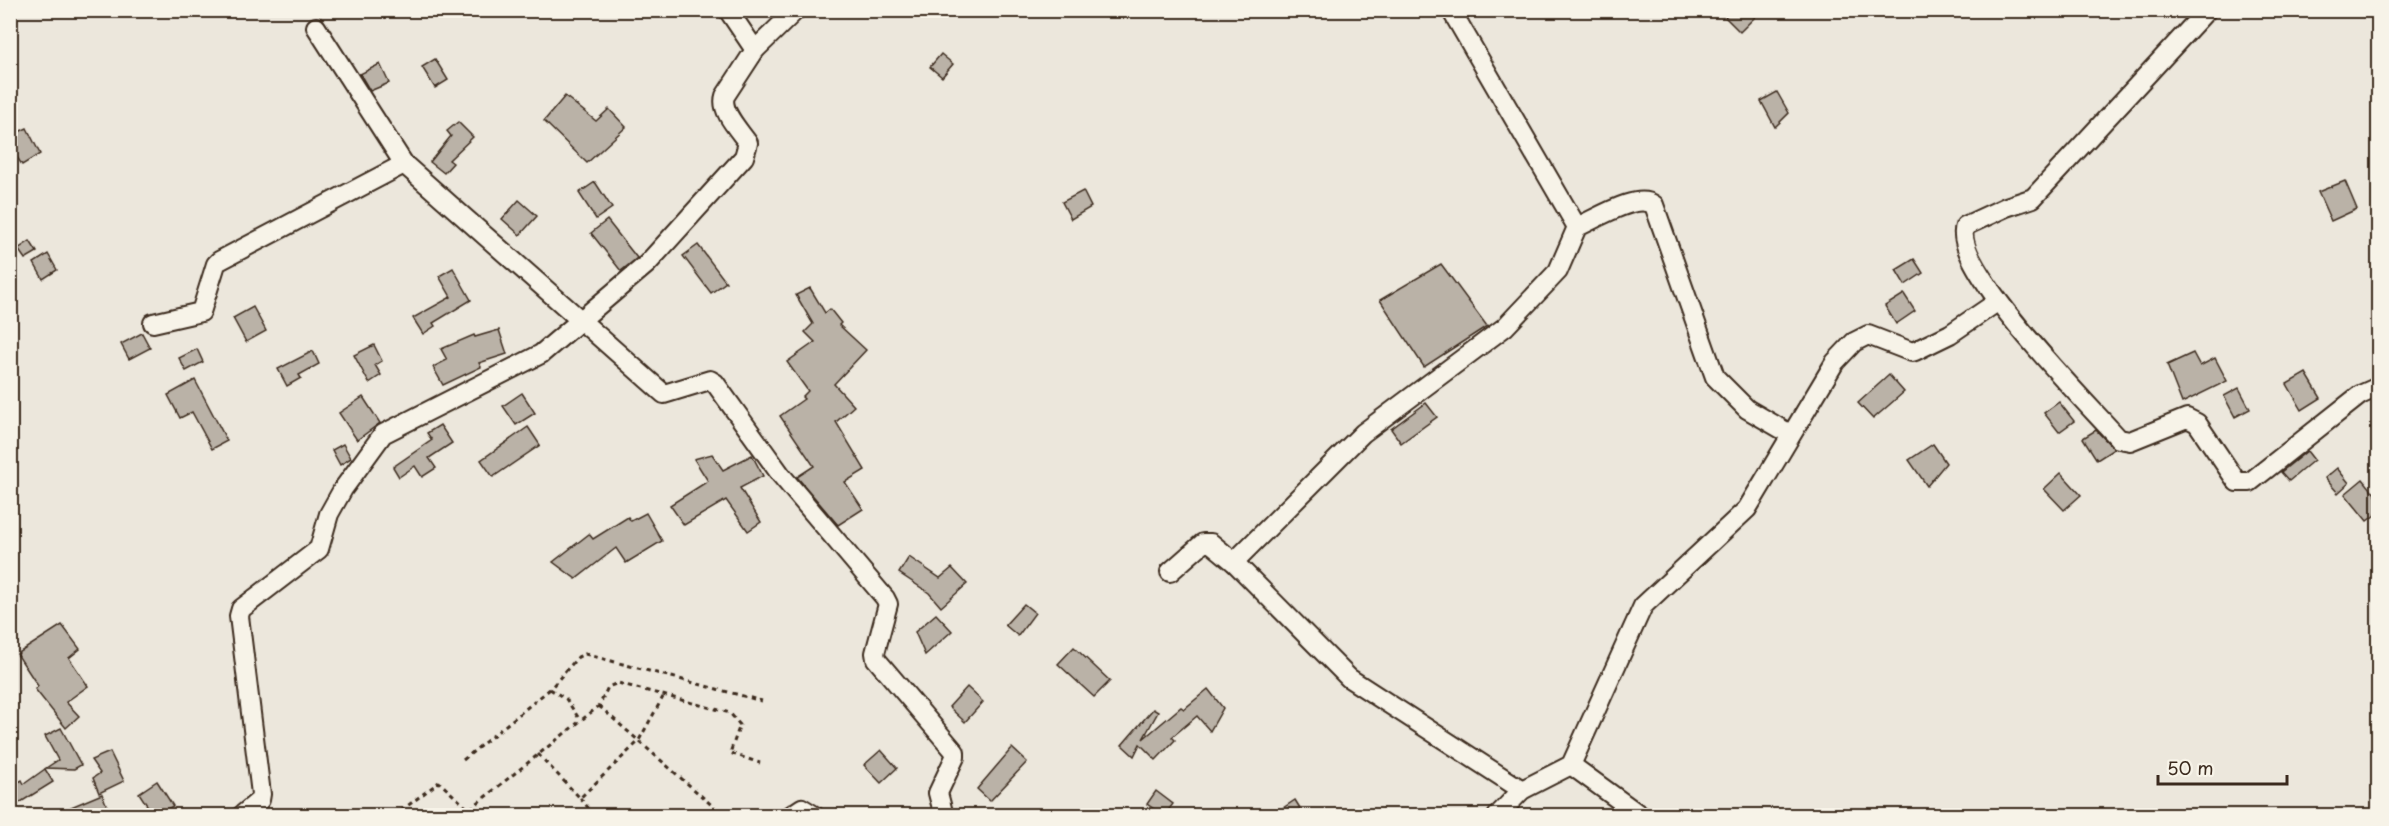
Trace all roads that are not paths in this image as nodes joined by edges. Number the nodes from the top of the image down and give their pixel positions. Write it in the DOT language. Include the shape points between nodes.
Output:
graph roads {
  1 [pos="728,10"];
  2 [pos="796,10"];
  3 [pos="1451,10"];
  4 [pos="2206,10"];
  5 [pos="316,27"];
  6 [pos="755,50"];
  7 [pos="404,164"];
  8 [pos="1577,227"];
  9 [pos="1997,302"];
  10 [pos="580,322"];
  11 [pos="153,323"];
  12 [pos="2379,387"];
  13 [pos="1790,434"];
  14 [pos="1234,562"];
  15 [pos="1170,572"];
  16 [pos="1571,765"];
  17 [pos="1522,790"];
  18 [pos="241,816"];
  19 [pos="790,816"];
  20 [pos="815,816"];
  21 [pos="944,816"];
  22 [pos="1497,816"];
  23 [pos="1641,816"];
  1 -- 6 [label="street"];
  2 -- 6 [label="street"];
  3 -- 8 [label="street"];
  4 -- 9 [label="street" via="2033,198 1965,226 1965,246"];
  5 -- 7 [label="street"];
  6 -- 10 [label="street" via="723,102 748,143 744,157 647,264"];
  7 -- 10 [label="street"];
  7 -- 11 [label="street" via="219,261 201,312"];
  8 -- 13 [label="street" via="1636,200 1648,200 1654,205 1715,377 1747,410"];
  8 -- 14 [label="street" via="1558,271 1505,327 1363,433"];
  9 -- 12 [label="street" via="2119,439 2130,441 2187,418 2197,423 2237,482 2250,482 2360,394"];
  9 -- 13 [label="street" via="1950,334 1912,352 1868,335 1854,342 1835,362"];
  10 -- 18 [label="street" via="535,358 383,434 329,514 319,549 241,609 261,795"];
  10 -- 21 [label="street" via="664,394 710,380 715,383 781,475 885,598 888,604 876,658 955,752 938,793"];
  13 -- 16 [label="street" via="1747,509 1643,606"];
  14 -- 15 [label="street" via="1211,543 1203,543"];
  14 -- 17 [label="street" via="1349,678"];
  16 -- 17 [label="street"];
  16 -- 23 [label="street"];
  17 -- 22 [label="street"];
  19 -- 20 [label="street" via="802,808"];
}
